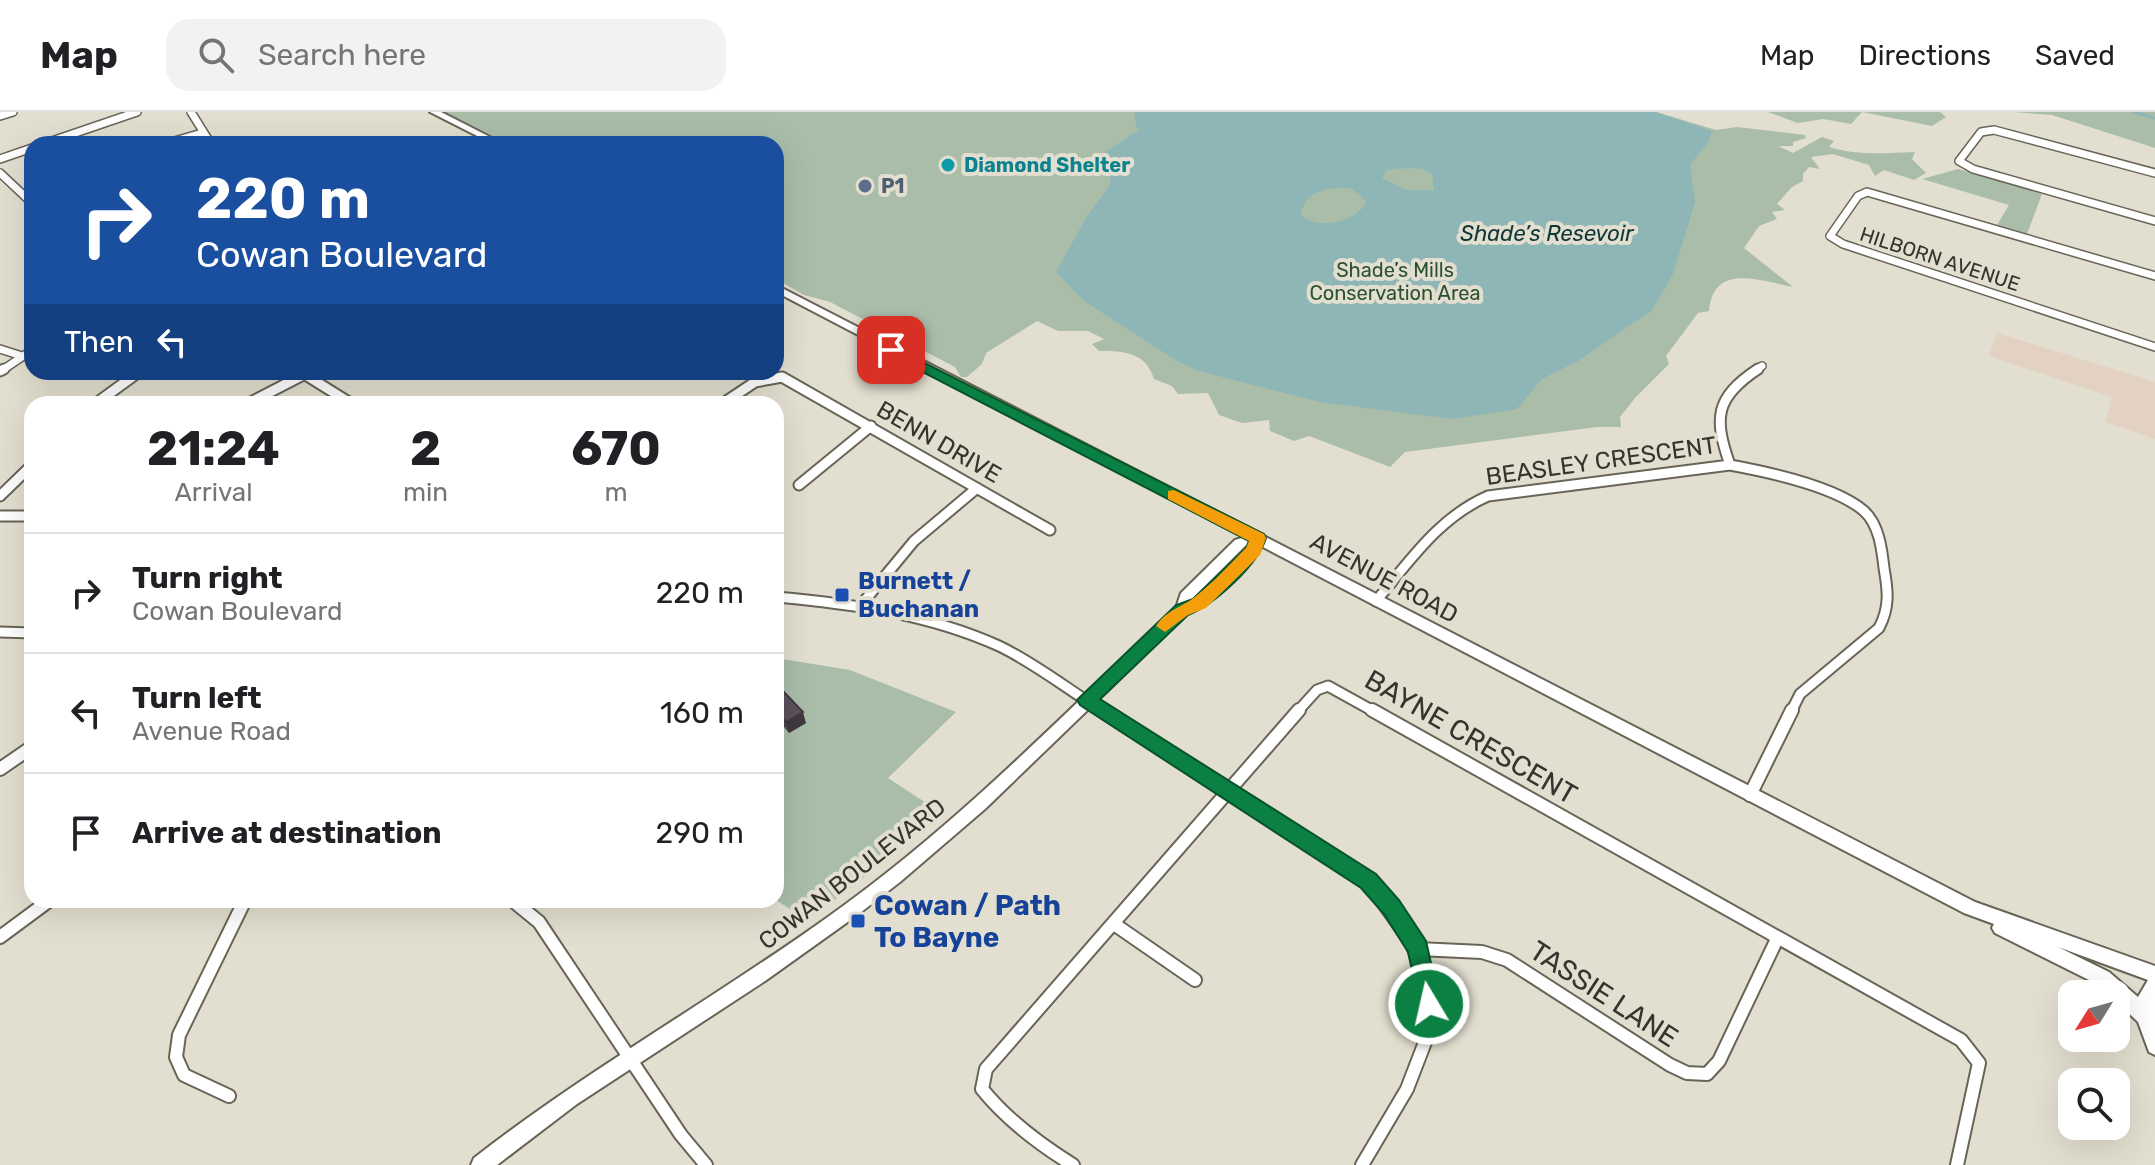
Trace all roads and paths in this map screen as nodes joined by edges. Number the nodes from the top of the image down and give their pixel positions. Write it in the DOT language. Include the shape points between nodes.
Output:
graph roads {
  1 [pos="13,112"];
  2 [pos="137,112"];
  3 [pos="191,112"];
  4 [pos="434,112"];
  5 [pos="0,116"];
  6 [pos="202,133"];
  7 [pos="66,136"];
  8 [pos="192,136"];
  9 [pos="204,136"];
  10 [pos="484,136"];
  11 [pos="24,151"];
  12 [pos="0,159"];
  13 [pos="0,173"];
  14 [pos="2155,173"];
  15 [pos="24,192"];
  16 [pos="20,193"];
  17 [pos="24,196"];
  18 [pos="2155,221"];
  19 [pos="2155,276"];
  20 [pos="784,292"];
  21 [pos="2155,347"];
  22 [pos="0,349"];
  23 [pos="22,356"];
  24 [pos="1762,366"];
  25 [pos="0,371"];
  26 [pos="784,378"];
  27 [pos="128,380"];
  28 [pos="293,380"];
  29 [pos="316,380"];
  30 [pos="766,380"];
  31 [pos="106,396"];
  32 [pos="262,396"];
  33 [pos="340,396"];
  34 [pos="734,396"];
  35 [pos="871,426"];
  36 [pos="1730,465"];
  37 [pos="24,473"];
  38 [pos="799,485"];
  39 [pos="977,488"];
  40 [pos="0,496"];
  41 [pos="0,516"];
  42 [pos="24,516"];
  43 [pos="1050,530"];
  44 [pos="1258,538"];
  45 [pos="784,598"];
  46 [pos="1376,601"];
  47 [pos="861,605"];
  48 [pos="0,632"];
  49 [pos="24,633"];
  50 [pos="1087,700"];
  51 [pos="24,752"];
  52 [pos="0,769"];
  53 [pos="1230,792"];
  54 [pos="1750,795"];
  55 [pos="39,908"];
  56 [pos="241,908"];
  57 [pos="522,908"];
  58 [pos="1970,908"];
  59 [pos="1114,924"];
  60 [pos="0,937"];
  61 [pos="1777,939"];
  62 [pos="1418,949"];
  63 [pos="2155,974"];
  64 [pos="1195,980"];
  65 [pos="2155,985"];
  66 [pos="2151,1021"];
  67 [pos="2155,1046"];
  68 [pos="631,1057"];
  69 [pos="229,1096"];
  70 [pos="481,1165"];
  71 [pos="706,1165"];
  72 [pos="1073,1165"];
  73 [pos="1362,1165"];
  74 [pos="1957,1165"];
  1 -- 5 [label="street"];
  2 -- 7 [label="street"];
  3 -- 6 [label="street"];
  4 -- 10 [label="street"];
  6 -- 8 [label="street"];
  6 -- 9 [label="street"];
  11 -- 12 [label="street"];
  13 -- 16 [label="street"];
  14 -- 18 [label="street" via="1994,130 1981,132 1959,161"];
  15 -- 16 [label="street"];
  16 -- 17 [label="street"];
  19 -- 21 [label="street, HILBORN AVENUE" via="1867,192 1858,196 1830,236"];
  20 -- 44 [label="street, AVENUE ROAD"];
  22 -- 23 [label="street"];
  23 -- 25 [label="street"];
  24 -- 36 [label="street" via="1739,383 1719,415 1719,434"];
  26 -- 35 [label="street, BENN DRIVE"];
  27 -- 31 [label="street"];
  28 -- 32 [label="street"];
  29 -- 33 [label="street"];
  30 -- 34 [label="street, BENN DRIVE"];
  35 -- 38 [label="street"];
  35 -- 39 [label="street, BENN DRIVE"];
  36 -- 46 [label="street, BEASLEY CRESCENT" via="1469,502 1443,521"];
  36 -- 54 [label="street, BEASLEY CRESCENT" via="1831,493 1864,511 1881,545 1889,601 1879,628 1800,694"];
  37 -- 40 [label="street"];
  39 -- 43 [label="street, BENN DRIVE"];
  39 -- 47 [label="street" via="914,541"];
  41 -- 42 [label="street"];
  44 -- 46 [label="street, AVENUE ROAD"];
  44 -- 50 [label="street, COWAN BOULEVARD" via="1254,550 1199,604 1182,610"];
  45 -- 47 [label="street"];
  46 -- 54 [label="street, AVENUE ROAD"];
  47 -- 50 [label="street" via="931,621 1001,647"];
  48 -- 49 [label="street"];
  50 -- 53 [label="street"];
  50 -- 68 [label="street, COWAN BOULEVARD" via="936,843 854,909"];
  51 -- 52 [label="street"];
  53 -- 59 [label="street, BAYNE CRESCENT"];
  53 -- 61 [label="street, BAYNE CRESCENT" via="1317,690 1328,686"];
  53 -- 62 [label="street" via="1368,881"];
  54 -- 58 [label="street, AVENUE ROAD"];
  55 -- 60 [label="street"];
  56 -- 69 [label="street" via="179,1035 176,1057 184,1075"];
  57 -- 68 [label="street" via="539,922"];
  58 -- 63 [label="street, AVENUE ROAD"];
  58 -- 66 [label="street, AVENUE ROAD" via="1989,923 2103,978"];
  59 -- 64 [label="street"];
  59 -- 72 [label="street, BAYNE CRESCENT" via="986,1069 982,1089 995,1109"];
  61 -- 62 [label="street, TASSIE LANE" via="1719,1061 1707,1074 1670,1065 1507,960 1482,952"];
  61 -- 74 [label="street, BAYNE CRESCENT" via="1961,1040 1979,1063"];
  62 -- 73 [label="street" via="1430,1021 1419,1063"];
  65 -- 66 [label="street" via="2145,1001"];
  66 -- 67 [label="street"];
  68 -- 70 [label="street, COWAN BOULEVARD"];
  68 -- 71 [label="street"];
}
